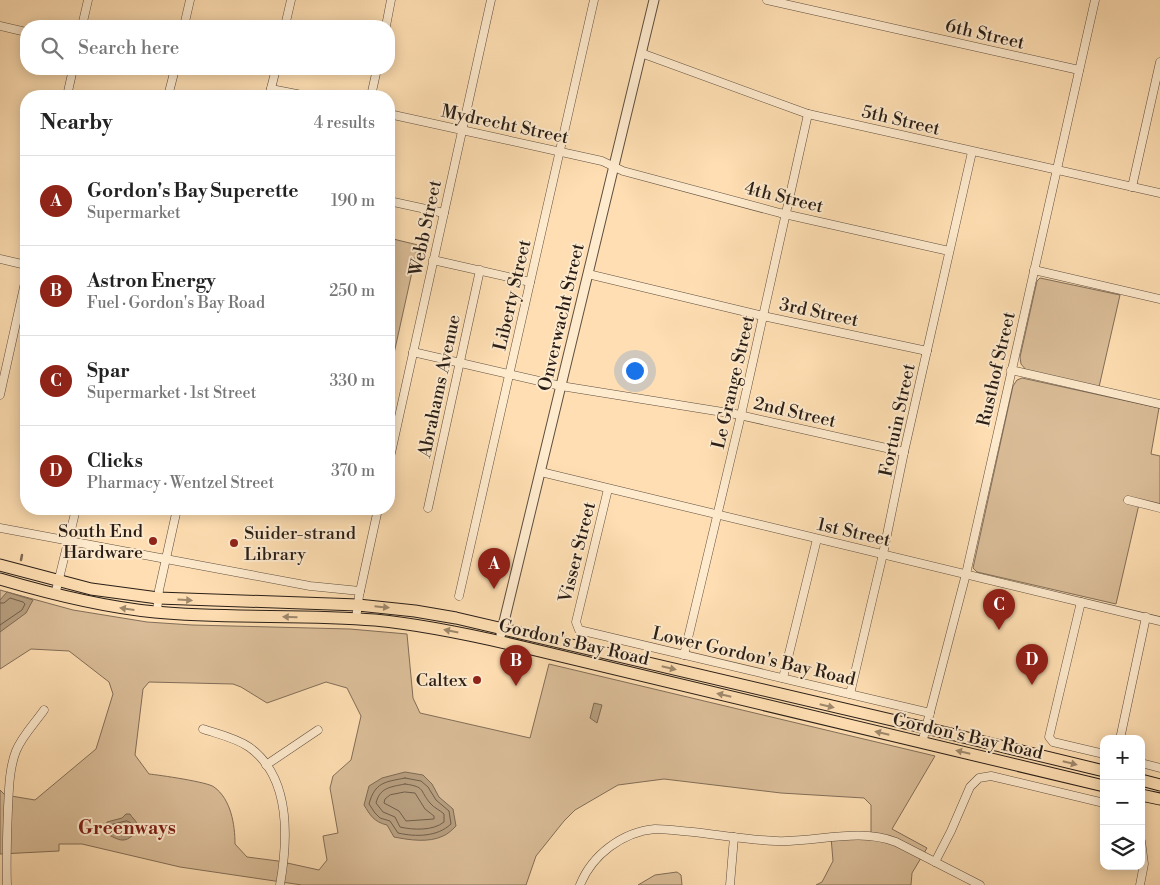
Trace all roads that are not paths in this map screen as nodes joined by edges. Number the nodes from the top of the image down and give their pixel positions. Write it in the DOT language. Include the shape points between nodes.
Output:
graph roads {
  1 [pos="88,0"];
  2 [pos="190,0"];
  3 [pos="291,0"];
  4 [pos="391,0"];
  5 [pos="491,0"];
  6 [pos="594,0"];
  7 [pos="654,0"];
  8 [pos="766,0"];
  9 [pos="1095,0"];
  10 [pos="83,20"];
  11 [pos="185,20"];
  12 [pos="286,20"];
  13 [pos="387,20"];
  14 [pos="0,26"];
  15 [pos="20,31"];
  16 [pos="641,53"];
  17 [pos="1160,62"];
  18 [pos="1079,70"];
  19 [pos="72,75"];
  20 [pos="173,75"];
  21 [pos="274,75"];
  22 [pos="376,75"];
  23 [pos="68,90"];
  24 [pos="169,90"];
  25 [pos="271,90"];
  26 [pos="372,90"];
  27 [pos="808,114"];
  28 [pos="395,115"];
  29 [pos="462,130"];
  30 [pos="559,152"];
  31 [pos="972,152"];
  32 [pos="614,167"];
  33 [pos="1057,170"];
  34 [pos="1132,187"];
  35 [pos="1160,193"];
  36 [pos="395,202"];
  37 [pos="444,213"];
  38 [pos="786,214"];
  39 [pos="949,251"];
  40 [pos="0,260"];
  41 [pos="433,260"];
  42 [pos="20,264"];
  43 [pos="480,270"];
  44 [pos="1034,270"];
  45 [pos="588,274"];
  46 [pos="530,282"];
  47 [pos="1160,299"];
  48 [pos="20,305"];
  49 [pos="763,316"];
  50 [pos="927,351"];
  51 [pos="413,352"];
  52 [pos="460,362"];
  53 [pos="1011,370"];
  54 [pos="509,373"];
  55 [pos="561,386"];
  56 [pos="0,395"];
  57 [pos="1160,404"];
  58 [pos="741,415"];
  59 [pos="395,434"];
  60 [pos="904,452"];
  61 [pos="541,472"];
  62 [pos="608,489"];
  63 [pos="1128,500"];
  64 [pos="428,508"];
  65 [pos="1160,508"];
  66 [pos="75,515"];
  67 [pos="176,515"];
  68 [pos="377,515"];
  69 [pos="718,515"];
  70 [pos="0,528"];
  71 [pos="817,539"];
  72 [pos="69,540"];
  73 [pos="883,554"];
  74 [pos="166,560"];
  75 [pos="0,565"];
  76 [pos="966,574"];
  77 [pos="0,580"];
  78 [pos="59,581"];
  79 [pos="360,591"];
  80 [pos="55,595"];
  81 [pos="459,596"];
  82 [pos="158,598"];
  83 [pos="1081,602"];
  84 [pos="358,605"];
  85 [pos="157,612"];
  86 [pos="1146,617"];
  87 [pos="356,619"];
  88 [pos="1160,621"];
  89 [pos="576,622"];
  90 [pos="502,628"];
  91 [pos="499,642"];
  92 [pos="684,655"];
  93 [pos="648,663"];
  94 [pos="644,676"];
  95 [pos="783,678"];
  96 [pos="850,694"];
  97 [pos="44,710"];
  98 [pos="930,713"];
  99 [pos="926,728"];
  100 [pos="203,729"];
  101 [pos="318,730"];
  102 [pos="1121,735"];
  103 [pos="922,743"];
  104 [pos="1100,753"];
  105 [pos="266,764"];
  106 [pos="1145,764"];
  107 [pos="1160,768"];
  108 [pos="1100,770"];
  109 [pos="1145,781"];
  110 [pos="1100,785"];
  111 [pos="1160,785"];
  112 [pos="1145,796"];
  113 [pos="1160,799"];
  114 [pos="1100,802"];
  115 [pos="734,837"];
  116 [pos="935,862"];
  117 [pos="1143,870"];
  118 [pos="6,885"];
  119 [pos="280,885"];
  120 [pos="580,885"];
  121 [pos="730,885"];
  122 [pos="980,885"];
  123 [pos="1140,885"];
  1 -- 10 [label="street"];
  2 -- 11 [label="street"];
  3 -- 12 [label="street"];
  4 -- 13 [label="street"];
  5 -- 29 [label="street, Webb Street"];
  6 -- 30 [label="street, Liberty Street"];
  7 -- 16 [label="street, Onverwacht Street"];
  8 -- 18 [label="street, 6th Street"];
  9 -- 18 [label="street, Rusthof Street"];
  14 -- 15 [label="street"];
  16 -- 27 [label="street, 5th Street"];
  16 -- 32 [label="street, Onverwacht Street"];
  17 -- 34 [label="street"];
  18 -- 33 [label="street, Rusthof Street"];
  19 -- 23 [label="street"];
  20 -- 24 [label="street"];
  21 -- 25 [label="street"];
  22 -- 26 [label="street"];
  27 -- 31 [label="street, 5th Street"];
  27 -- 38 [label="street, Le Grange Street"];
  28 -- 29 [label="street, Mydrecht Street"];
  29 -- 30 [label="street, Mydrecht Street"];
  29 -- 37 [label="street, Webb Street"];
  30 -- 32 [label="street, Mydrecht Street" via="602,161"];
  30 -- 46 [label="street, Liberty Street"];
  31 -- 33 [label="street, 5th Street"];
  31 -- 39 [label="street, Fortuin Street"];
  32 -- 38 [label="street, 4th Street"];
  32 -- 45 [label="street, Onverwacht Street"];
  33 -- 34 [label="street, 5th Street"];
  33 -- 44 [label="street, Rusthof Street"];
  34 -- 35 [label="street, 5th Street"];
  36 -- 37 [label="street"];
  37 -- 41 [label="street, Webb Street"];
  38 -- 39 [label="street, 4th Street"];
  38 -- 49 [label="street, Le Grange Street"];
  39 -- 50 [label="street, Fortuin Street"];
  40 -- 42 [label="street"];
  41 -- 43 [label="street"];
  41 -- 51 [label="street, Webb Street"];
  43 -- 46 [label="street"];
  43 -- 52 [label="street, Abrahams Avenue"];
  44 -- 47 [label="street"];
  44 -- 53 [label="street, Rusthof Street"];
  45 -- 49 [label="street, 3rd Street"];
  45 -- 55 [label="street, Onverwacht Street"];
  46 -- 54 [label="street, Liberty Street"];
  48 -- 56 [label="street"];
  49 -- 50 [label="street, 3rd Street"];
  49 -- 58 [label="street, Le Grange Street"];
  50 -- 60 [label="street, Fortuin Street"];
  51 -- 52 [label="street, 2nd Street"];
  51 -- 59 [label="street, Webb Street"];
  52 -- 54 [label="street, 2nd Street"];
  52 -- 64 [label="street, Abrahams Avenue"];
  53 -- 57 [label="street"];
  53 -- 76 [label="street, Rusthof Street"];
  54 -- 55 [label="street, 2nd Street"];
  54 -- 81 [label="street, Liberty Street"];
  55 -- 58 [label="street, 2nd Street"];
  55 -- 61 [label="street, Onverwacht Street"];
  58 -- 60 [label="street, 2nd Street"];
  58 -- 69 [label="street, Le Grange Street"];
  60 -- 73 [label="street, Fortuin Street"];
  61 -- 62 [label="street, 1st Street"];
  61 -- 90 [label="street, Onverwacht Street"];
  62 -- 69 [label="street, 1st Street"];
  62 -- 89 [label="street, Visser Street"];
  63 -- 65 [label="street"];
  66 -- 72 [label="street"];
  67 -- 74 [label="street"];
  68 -- 79 [label="street"];
  69 -- 71 [label="street, 1st Street"];
  69 -- 92 [label="street, Le Grange Street"];
  70 -- 72 [label="street"];
  71 -- 73 [label="street, 1st Street"];
  71 -- 95 [label="street"];
  72 -- 74 [label="street"];
  72 -- 78 [label="street"];
  73 -- 76 [label="street, 1st Street"];
  73 -- 96 [label="street, Fortuin Street"];
  74 -- 79 [label="street" via="310,586"];
  74 -- 82 [label="street"];
  75 -- 78 [label="main road"];
  76 -- 83 [label="street, 1st Street"];
  76 -- 98 [label="street, Rusthof Street"];
  77 -- 80 [label="main road, Gordon's Bay Road"];
  78 -- 80 [label="street"];
  78 -- 82 [label="main road" via="114,593"];
  79 -- 84 [label="street"];
  85 -- 80 [label="main road, Gordon's Bay Road, one-way"];
  82 -- 84 [label="main road, one-way"];
  82 -- 85 [label="street"];
  83 -- 86 [label="street, 1st Street"];
  83 -- 104 [label="street" via="1049,732 1050,739 1056,743"];
  84 -- 87 [label="street"];
  84 -- 90 [label="main road, Gordon's Bay Road, one-way" via="434,614"];
  87 -- 85 [label="main road, Gordon's Bay Road, one-way"];
  86 -- 88 [label="street, 1st Street"];
  86 -- 102 [label="street"];
  91 -- 87 [label="main road, Gordon's Bay Road, one-way" via="424,627"];
  89 -- 92 [label="street, Lower Gordon's Bay Road" via="582,631"];
  90 -- 91 [label="street, Onverwacht Street"];
  90 -- 93 [label="main road, Gordon's Bay Road"];
  91 -- 94 [label="main road, Gordon's Bay Road"];
  92 -- 95 [label="street, Lower Gordon's Bay Road"];
  93 -- 94 [label="main road"];
  93 -- 99 [label="main road, Gordon's Bay Road, one-way"];
  103 -- 94 [label="main road, Gordon's Bay Road, one-way"];
  95 -- 96 [label="street, Lower Gordon's Bay Road"];
  96 -- 98 [label="street, Lower Gordon's Bay Road"];
  97 -- 118 [label="street" via="16,751 13,764 7,822"];
  98 -- 99 [label="street, Rusthof Street"];
  99 -- 103 [label="street, Rusthof Street"];
  99 -- 108 [label="main road, Gordon's Bay Road, one-way"];
  100 -- 105 [label="street" via="243,744"];
  101 -- 105 [label="street"];
  110 -- 103 [label="main road, Gordon's Bay Road, one-way"];
  105 -- 119 [label="street" via="278,786 285,825"];
  106 -- 107 [label="street"];
  109 -- 111 [label="main road"];
  112 -- 113 [label="main road"];
  114 -- 116 [label="street" via="983,776 970,787"];
  115 -- 116 [label="street" via="778,842 871,836 896,842"];
  115 -- 120 [label="street" via="655,829 640,832 604,851"];
  115 -- 121 [label="street"];
  116 -- 122 [label="street"];
  117 -- 123 [label="street"];
}
